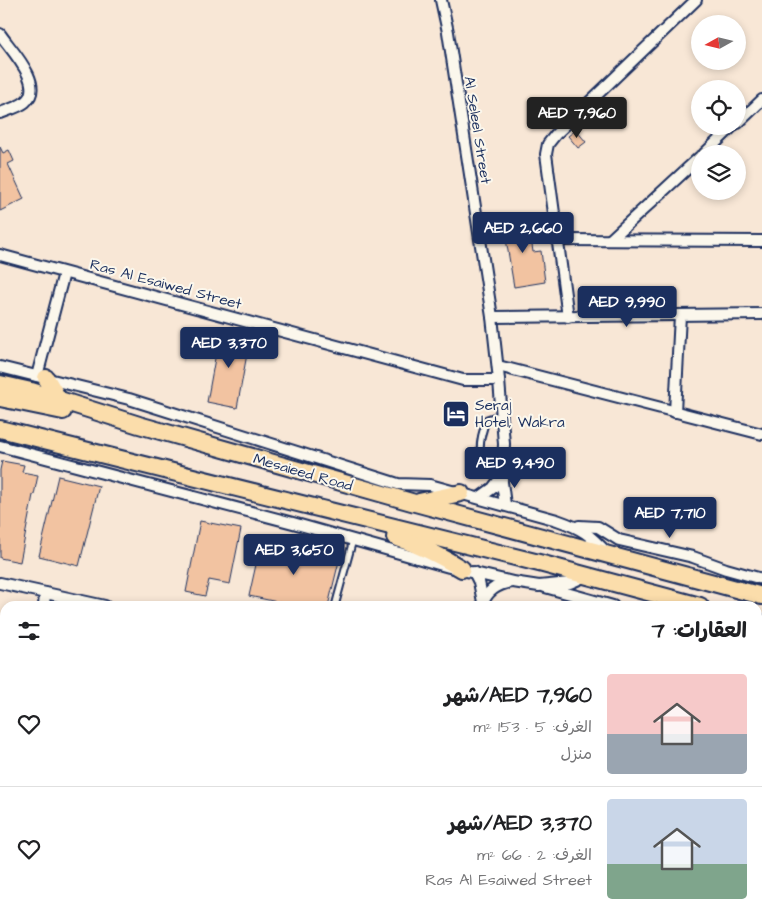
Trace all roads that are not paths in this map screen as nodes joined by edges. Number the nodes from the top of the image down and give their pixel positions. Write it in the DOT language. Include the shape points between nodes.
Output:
graph roads {
  1 [pos="441,0"];
  2 [pos="696,0"];
  3 [pos="1,39"];
  4 [pos="762,100"];
  5 [pos="0,113"];
  6 [pos="746,115"];
  7 [pos="724,135"];
  8 [pos="714,145"];
  9 [pos="691,165"];
  10 [pos="558,240"];
  11 [pos="610,240"];
  12 [pos="762,240"];
  13 [pos="0,255"];
  14 [pos="64,273"];
  15 [pos="762,314"];
  16 [pos="680,315"];
  17 [pos="492,317"];
  18 [pos="568,317"];
  19 [pos="0,366"];
  20 [pos="498,366"];
  21 [pos="42,377"];
  22 [pos="499,380"];
  23 [pos="0,384"];
  24 [pos="0,398"];
  25 [pos="59,400"];
  26 [pos="675,412"];
  27 [pos="502,414"];
  28 [pos="139,425"];
  29 [pos="0,429"];
  30 [pos="762,434"];
  31 [pos="0,446"];
  32 [pos="503,475"];
  33 [pos="461,493"];
  34 [pos="479,498"];
  35 [pos="415,503"];
  36 [pos="505,505"];
  37 [pos="313,507"];
  38 [pos="575,526"];
  39 [pos="353,540"];
  40 [pos="608,554"];
  41 [pos="468,571"];
  42 [pos="586,576"];
  43 [pos="762,579"];
  44 [pos="513,582"];
  45 [pos="0,583"];
  46 [pos="539,586"];
  47 [pos="44,593"];
  48 [pos="762,596"];
  49 [pos="44,601"];
  50 [pos="82,601"];
  51 [pos="336,601"];
  52 [pos="482,601"];
  53 [pos="484,601"];
  54 [pos="594,601"];
  55 [pos="681,601"];
  1 -- 17 [label="street, Al Seleel Street"];
  2 -- 10 [label="street" via="548,144 546,154"];
  3 -- 5 [label="street" via="21,62 32,88 25,102"];
  4 -- 6 [label="street"];
  7 -- 8 [label="street"];
  9 -- 11 [label="street"];
  10 -- 11 [label="street"];
  10 -- 18 [label="street"];
  11 -- 12 [label="street"];
  13 -- 14 [label="street, Ras Al Esaiwed Street"];
  14 -- 21 [label="street"];
  14 -- 22 [label="street, Ras Al Esaiwed Street" via="463,380"];
  15 -- 16 [label="street"];
  16 -- 18 [label="street"];
  16 -- 26 [label="street"];
  17 -- 18 [label="street"];
  17 -- 20 [label="street, Al Seleel Street"];
  19 -- 21 [label="street, Mesaieed Road"];
  20 -- 22 [label="street, Al Seleel Street"];
  20 -- 26 [label="street"];
  21 -- 25 [label="highway"];
  21 -- 33 [label="street, Mesaieed Road" via="129,399 398,484 430,485"];
  22 -- 27 [label="street, Al Seleel Street"];
  23 -- 25 [label="highway, Mesaieed Road"];
  24 -- 28 [label="highway"];
  25 -- 28 [label="highway, Mesaieed Road"];
  26 -- 30 [label="street"];
  27 -- 32 [label="street, Al Seleel Street"];
  27 -- 32 [label="lane" via="487,419 480,456 488,472"];
  28 -- 35 [label="highway, Mesaieed Road"];
  29 -- 37 [label="highway, Mesaieed Road"];
  31 -- 39 [label="street"];
  32 -- 34 [label="street"];
  32 -- 36 [label="street, Al Seleel Street"];
  33 -- 34 [label="street, Mesaieed Road"];
  33 -- 35 [label="highway"];
  34 -- 36 [label="street, Mesaieed Road"];
  35 -- 40 [label="highway, Mesaieed Road"];
  36 -- 38 [label="street, Mesaieed Road"];
  37 -- 41 [label="highway" via="423,546"];
  37 -- 42 [label="highway, Mesaieed Road"];
  38 -- 40 [label="street, Mesaieed Road" via="589,534"];
  38 -- 43 [label="street, Mesaieed Road" via="598,527 619,540 693,557"];
  39 -- 41 [label="street"];
  39 -- 51 [label="lane"];
  40 -- 48 [label="highway, Mesaieed Road"];
  41 -- 44 [label="street"];
  41 -- 52 [label="street" via="481,587"];
  42 -- 46 [label="street" via="570,583"];
  42 -- 55 [label="highway, Mesaieed Road"];
  44 -- 46 [label="street"];
  44 -- 53 [label="street" via="494,588"];
  45 -- 47 [label="street"];
  46 -- 54 [label="street"];
  47 -- 49 [label="street"];
  47 -- 50 [label="street"];
}
